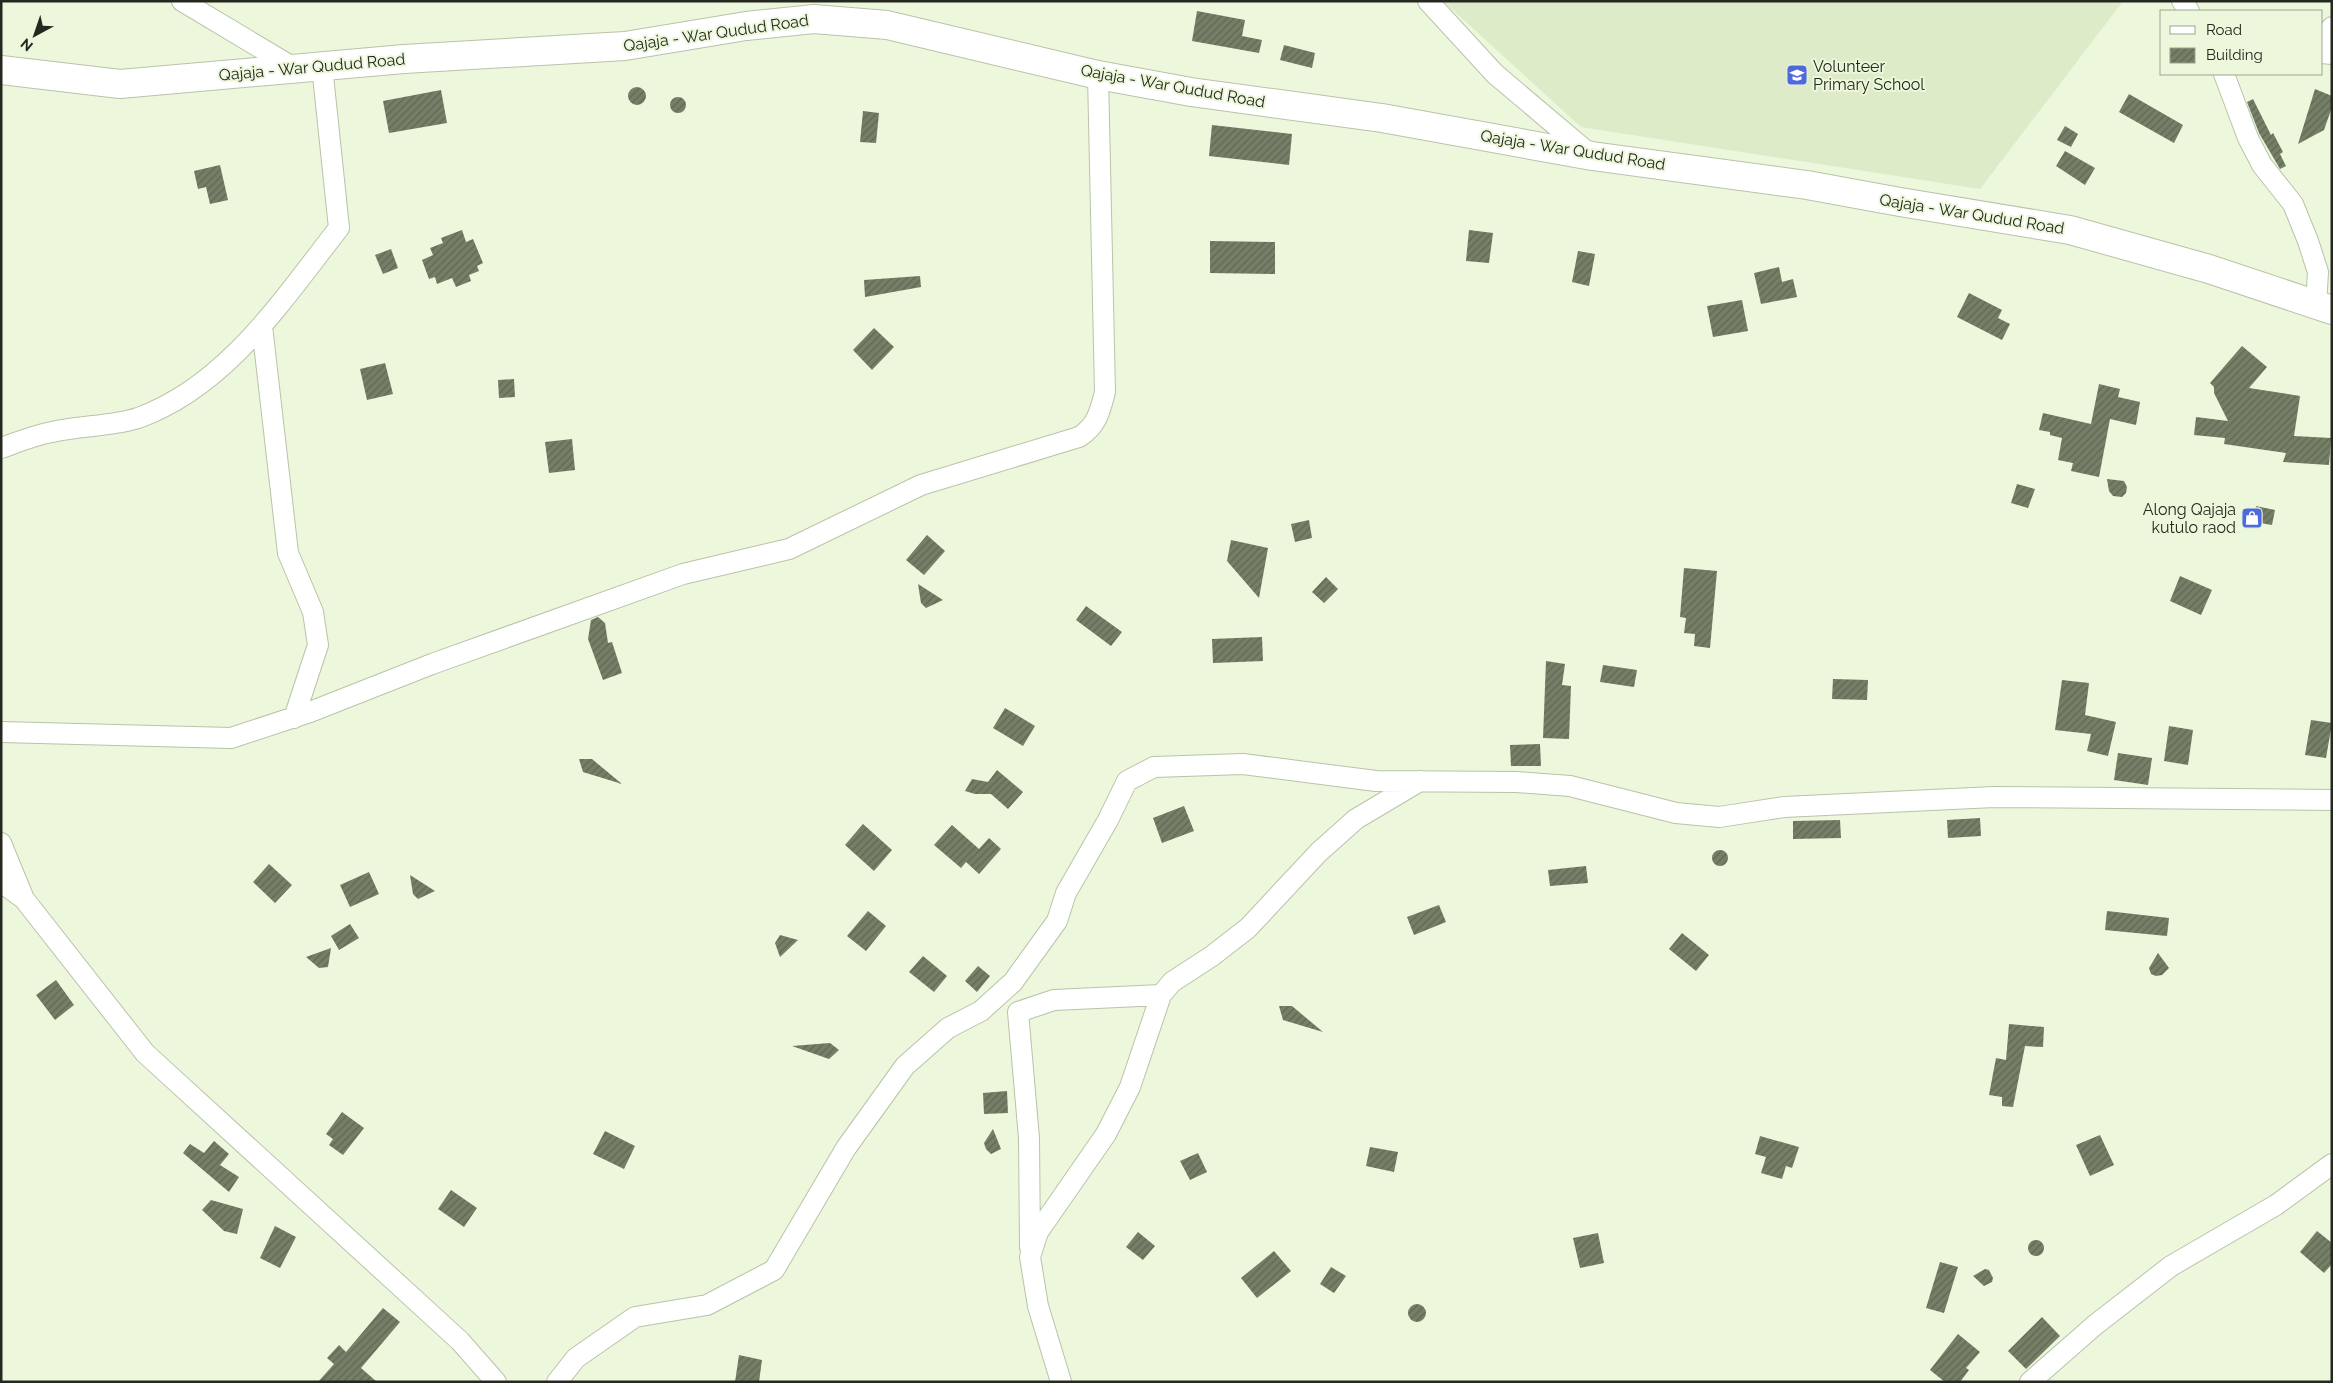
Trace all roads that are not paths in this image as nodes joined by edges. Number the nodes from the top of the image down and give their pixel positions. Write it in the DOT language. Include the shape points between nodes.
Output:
graph roads {
  1 [pos="182,1"];
  2 [pos="1428,1"];
  3 [pos="2332,26"];
  4 [pos="2323,40"];
  5 [pos="322,66"];
  6 [pos="294,68"];
  7 [pos="1,70"];
  8 [pos="1098,75"];
  9 [pos="2224,75"];
  10 [pos="1592,156"];
  11 [pos="2324,307"];
  12 [pos="262,326"];
  13 [pos="1,448"];
  14 [pos="294,718"];
  15 [pos="1,732"];
  16 [pos="1420,782"];
  17 [pos="2332,800"];
  18 [pos="1,843"];
  19 [pos="1,882"];
  20 [pos="24,899"];
  21 [pos="1160,995"];
  22 [pos="981,1011"];
  23 [pos="1018,1012"];
  24 [pos="2332,1164"];
  25 [pos="1030,1257"];
  26 [pos="496,1382"];
  27 [pos="557,1382"];
  28 [pos="1061,1382"];
  29 [pos="2030,1382"];
  1 -- 6 [label="street"];
  2 -- 10 [label="street" via="1495,74"];
  3 -- 4 [label="street"];
  5 -- 6 [label="street, Qajaja - War Qudud Road"];
  5 -- 8 [label="street, Qajaja - War Qudud Road" via="625,46 746,26 814,19 887,25"];
  5 -- 12 [label="street" via="339,228"];
  6 -- 7 [label="street, Qajaja - War Qudud Road" via="120,84"];
  8 -- 10 [label="street, Qajaja - War Qudud Road" via="1191,92 1382,118"];
  8 -- 14 [label="street" via="1105,392 1091,430 1079,437 921,485 789,549 683,574 432,664"];
  9 -- 11 [label="street" via="2248,138 2262,165 2293,204 2318,272"];
  10 -- 11 [label="street, Qajaja - War Qudud Road" via="1807,185 2070,230 2209,269"];
  12 -- 13 [label="street" via="207,378 174,402 137,418 52,431"];
  12 -- 14 [label="street" via="288,553 313,612 318,645"];
  14 -- 15 [label="street" via="231,738"];
  16 -- 17 [label="street" via="1516,782 1570,786 1676,813 1719,817 1784,808 1994,797"];
  16 -- 21 [label="street" via="1356,819 1319,852 1248,928 1172,982"];
  16 -- 22 [label="street" via="1376,781 1243,764 1154,767 1126,781 1108,820 1066,893 1057,921 1012,982"];
  18 -- 20 [label="street"];
  19 -- 20 [label="street"];
  20 -- 26 [label="street" via="145,1052 460,1341"];
  21 -- 23 [label="street" via="1054,1000"];
  21 -- 25 [label="street" via="1130,1087 1110,1127 1038,1232"];
  22 -- 23 [label="street"];
  22 -- 27 [label="street" via="948,1028 905,1066 846,1148 774,1270 707,1305 635,1317 576,1358"];
  23 -- 25 [label="street" via="1029,1138"];
  24 -- 29 [label="street" via="2276,1205 2171,1266"];
  25 -- 28 [label="street" via="1038,1306"];
}
